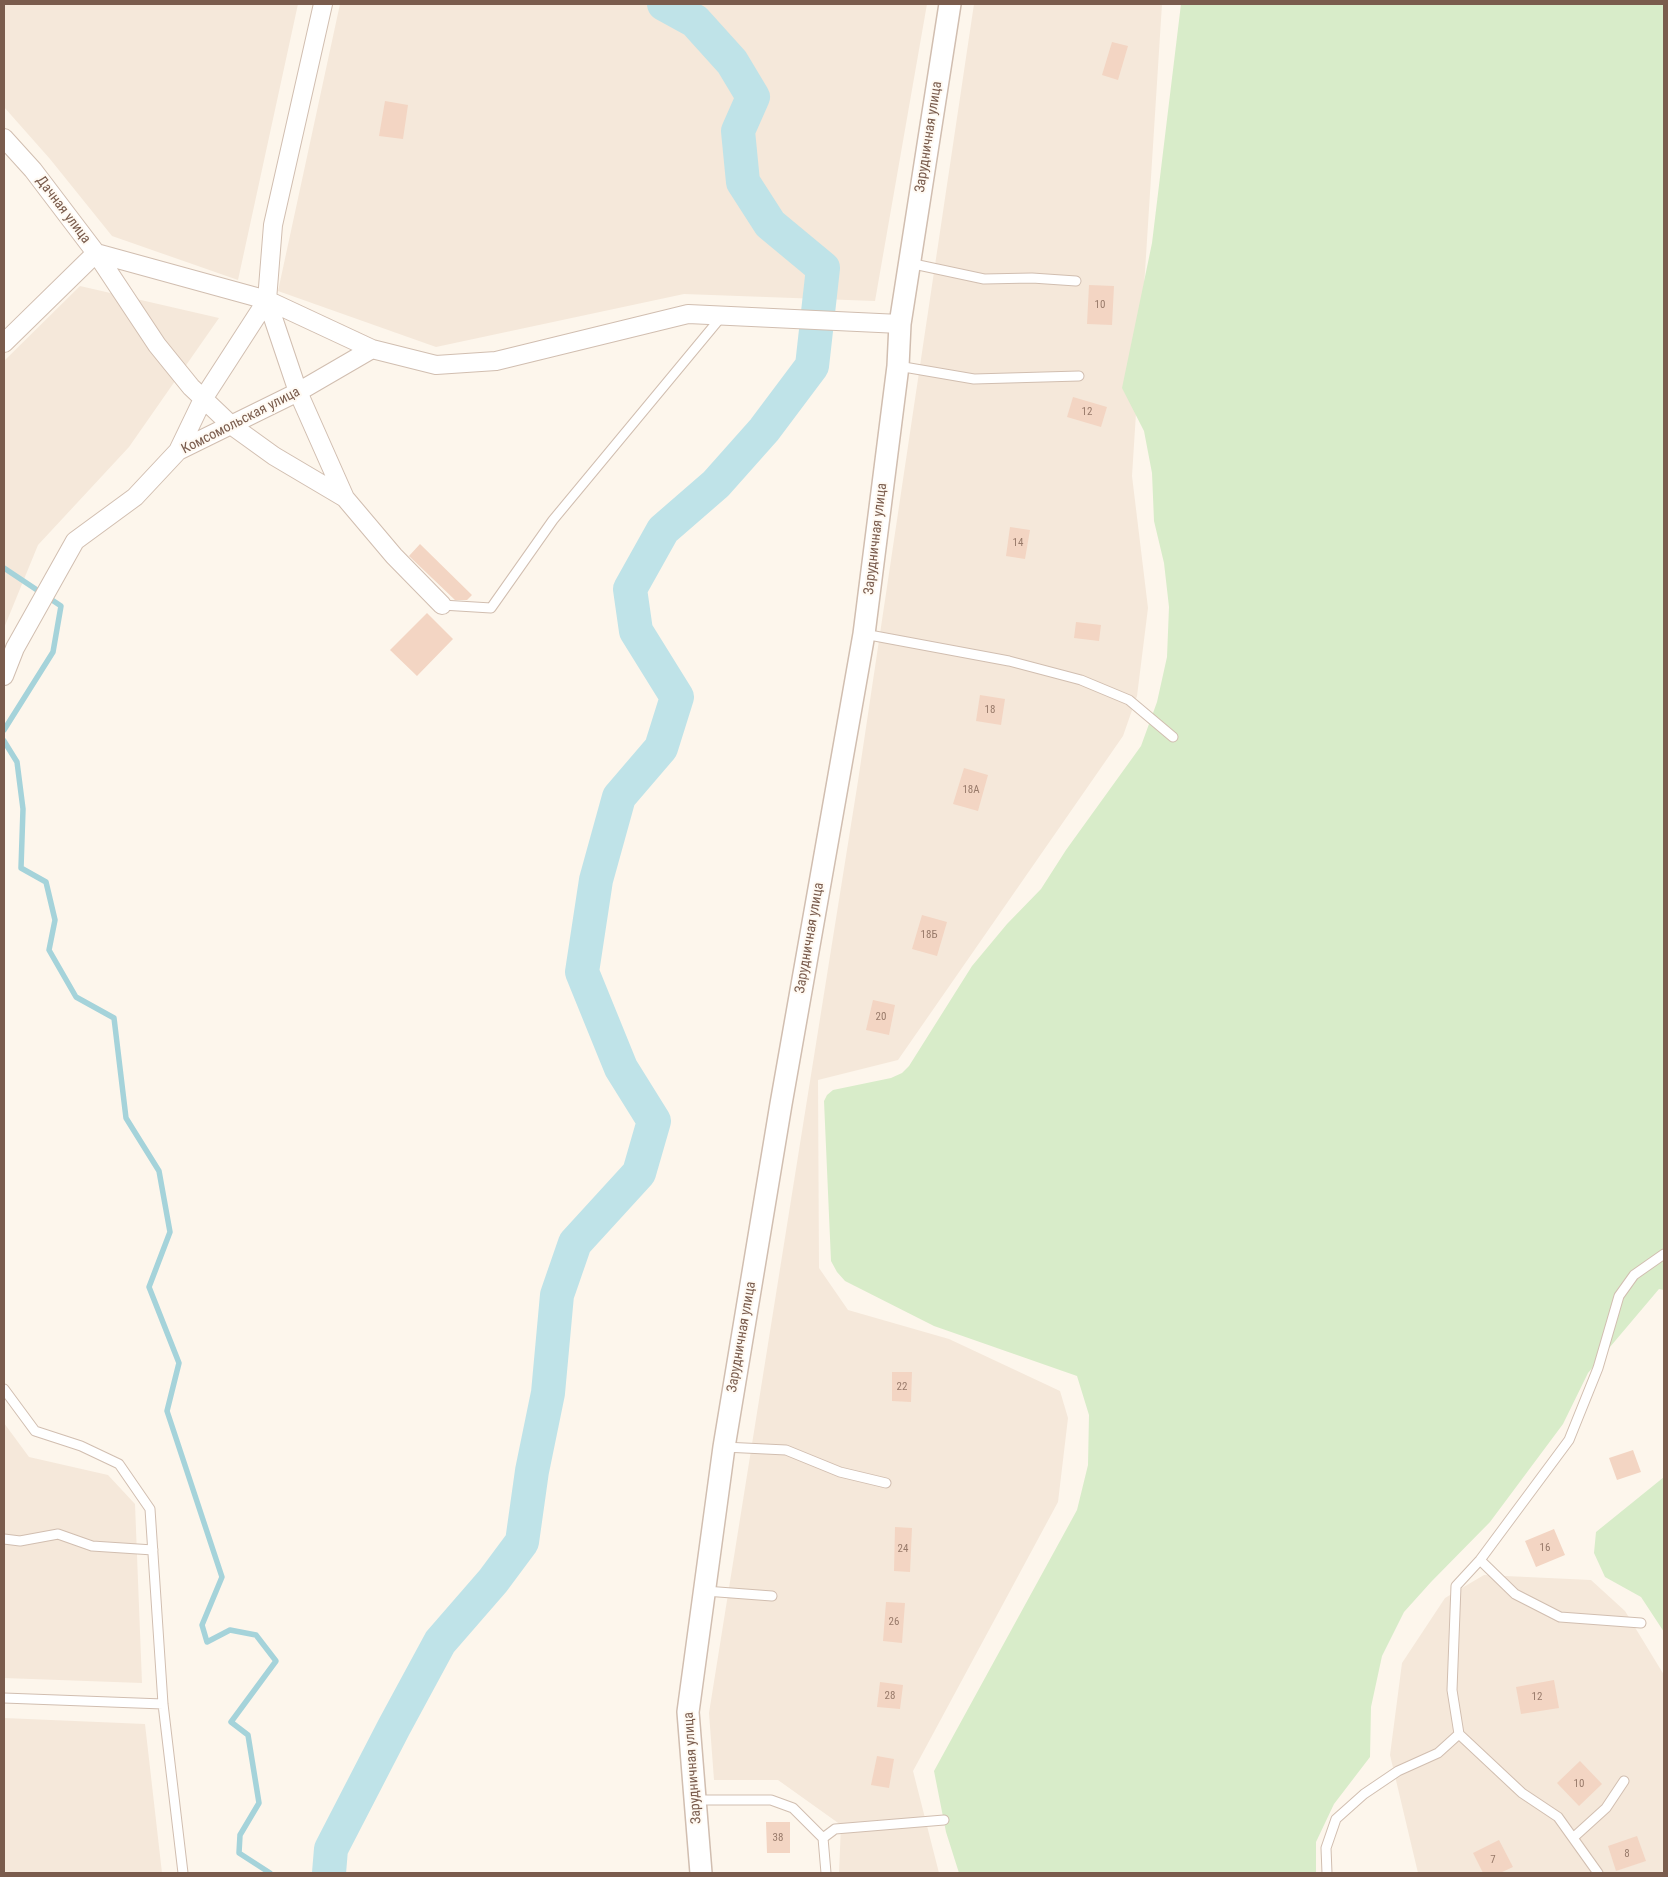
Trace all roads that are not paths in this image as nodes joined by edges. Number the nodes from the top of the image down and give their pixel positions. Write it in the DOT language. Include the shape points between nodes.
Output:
graph roads {
  1 [pos="323,4"];
  2 [pos="950,4"];
  3 [pos="4,138"];
  4 [pos="96,253"];
  5 [pos="908,263"];
  6 [pos="1076,281"];
  7 [pos="267,300"];
  8 [pos="723,315"];
  9 [pos="900,324"];
  10 [pos="4,343"];
  11 [pos="372,349"];
  12 [pos="898,366"];
  13 [pos="1080,376"];
  14 [pos="298,392"];
  15 [pos="203,399"];
  16 [pos="231,425"];
  17 [pos="178,451"];
  18 [pos="345,498"];
  19 [pos="442,605"];
  20 [pos="864,634"];
  21 [pos="4,676"];
  22 [pos="1173,737"];
  23 [pos="1664,1254"];
  24 [pos="4,1389"];
  25 [pos="724,1447"];
  26 [pos="886,1483"];
  27 [pos="4,1539"];
  28 [pos="153,1550"];
  29 [pos="1480,1560"];
  30 [pos="704,1591"];
  31 [pos="772,1596"];
  32 [pos="1641,1623"];
  33 [pos="4,1698"];
  34 [pos="163,1704"];
  35 [pos="1459,1734"];
  36 [pos="1624,1781"];
  37 [pos="695,1800"];
  38 [pos="944,1820"];
  39 [pos="1574,1837"];
  40 [pos="823,1838"];
  41 [pos="183,1873"];
  42 [pos="701,1873"];
  43 [pos="826,1873"];
  44 [pos="1327,1873"];
  45 [pos="1598,1873"];
  1 -- 7 [label="street" via="273,225"];
  2 -- 5 [label="street, Зарудничная улица"];
  3 -- 4 [label="street, Дачная улица" via="33,170"];
  4 -- 7 [label="street"];
  4 -- 10 [label="street, Дачная улица"];
  4 -- 15 [label="street" via="156,345"];
  5 -- 6 [label="lane" via="984,279"];
  5 -- 9 [label="street, Зарудничная улица"];
  7 -- 11 [label="street"];
  7 -- 14 [label="street"];
  7 -- 15 [label="street"];
  8 -- 9 [label="street"];
  8 -- 11 [label="street" via="688,314 496,361 436,365"];
  8 -- 19 [label="lane" via="553,520 491,608"];
  9 -- 12 [label="street, Зарудничная улица"];
  11 -- 14 [label="street, Комсомольская улица"];
  12 -- 13 [label="lane" via="974,379"];
  12 -- 20 [label="street, Зарудничная улица"];
  14 -- 16 [label="street, Комсомольская улица"];
  14 -- 18 [label="street"];
  15 -- 16 [label="street"];
  15 -- 17 [label="street"];
  16 -- 17 [label="street, Комсомольская улица"];
  16 -- 18 [label="street" via="274,456"];
  17 -- 21 [label="street, Комсомольская улица" via="135,497 75,541 15,648"];
  18 -- 19 [label="street" via="394,556"];
  20 -- 22 [label="lane" via="1009,661 1081,680 1129,700"];
  20 -- 25 [label="street, Зарудничная улица"];
  23 -- 29 [label="lane" via="1634,1276 1619,1296 1598,1368 1569,1440"];
  24 -- 28 [label="lane" via="35,1432 81,1446 118,1464 150,1509"];
  25 -- 26 [label="lane" via="786,1450 840,1472"];
  25 -- 30 [label="street, Зарудничная улица"];
  27 -- 28 [label="lane" via="20,1541 58,1534 92,1546"];
  28 -- 34 [label="lane"];
  29 -- 32 [label="lane" via="1516,1594 1560,1617"];
  29 -- 35 [label="lane" via="1456,1586 1452,1690"];
  30 -- 31 [label="lane"];
  30 -- 37 [label="street, Зарудничная улица" via="688,1712"];
  33 -- 34 [label="lane"];
  34 -- 41 [label="lane"];
  35 -- 39 [label="lane" via="1522,1793 1558,1817"];
  35 -- 44 [label="lane" via="1438,1753 1398,1772 1364,1794 1336,1819 1326,1848"];
  36 -- 39 [label="lane" via="1606,1808"];
  37 -- 40 [label="lane" via="771,1800 793,1808"];
  37 -- 42 [label="street, Зарудничная улица"];
  38 -- 40 [label="lane" via="835,1828"];
  39 -- 45 [label="lane"];
  40 -- 43 [label="lane"];
}
